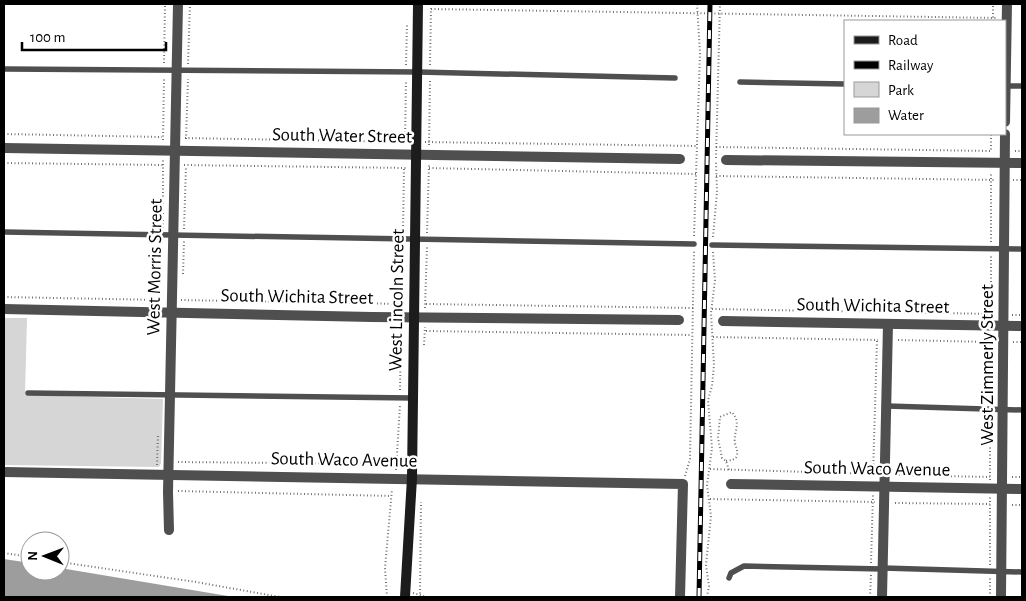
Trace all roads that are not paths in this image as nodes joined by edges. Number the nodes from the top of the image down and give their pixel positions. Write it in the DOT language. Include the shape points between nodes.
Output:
graph roads {
  1 [pos="178,4"];
  2 [pos="418,4"];
  3 [pos="1007,4"];
  4 [pos="1006,52"];
  5 [pos="4,69"];
  6 [pos="178,71"];
  7 [pos="418,72"];
  8 [pos="675,78"];
  9 [pos="740,82"];
  10 [pos="844,84"];
  11 [pos="1006,86"];
  12 [pos="1022,86"];
  13 [pos="1004,135"];
  14 [pos="4,148"];
  15 [pos="176,151"];
  16 [pos="417,154"];
  17 [pos="680,159"];
  18 [pos="726,160"];
  19 [pos="1004,163"];
  20 [pos="1022,163"];
  21 [pos="4,232"];
  22 [pos="174,234"];
  23 [pos="416,238"];
  24 [pos="694,244"];
  25 [pos="712,245"];
  26 [pos="1004,249"];
  27 [pos="1022,249"];
  28 [pos="4,309"];
  29 [pos="167,312"];
  30 [pos="420,317"];
  31 [pos="678,320"];
  32 [pos="723,321"];
  33 [pos="888,324"];
  34 [pos="1004,326"];
  35 [pos="1022,326"];
  36 [pos="28,393"];
  37 [pos="170,395"];
  38 [pos="413,398"];
  39 [pos="887,406"];
  40 [pos="1004,409"];
  41 [pos="1022,410"];
  42 [pos="4,472"];
  43 [pos="164,474"];
  44 [pos="412,478"];
  45 [pos="732,484"];
  46 [pos="886,487"];
  47 [pos="1004,489"];
  48 [pos="1022,489"];
  49 [pos="169,530"];
  50 [pos="883,568"];
  51 [pos="1002,571"];
  52 [pos="1022,572"];
  53 [pos="729,578"];
  54 [pos="405,594"];
  55 [pos="680,597"];
  56 [pos="882,597"];
  57 [pos="1001,597"];
  1 -- 6 [label="street, West Morris Street"];
  2 -- 7 [label="street, West Lincoln Street"];
  3 -- 4 [label="street"];
  5 -- 6 [label="lane"];
  6 -- 7 [label="lane"];
  6 -- 15 [label="street, West Morris Street"];
  7 -- 8 [label="lane"];
  7 -- 16 [label="street, West Lincoln Street"];
  9 -- 10 [label="lane"];
  11 -- 12 [label="lane"];
  13 -- 19 [label="street, West Zimmerly Street"];
  14 -- 15 [label="street, South Water Street"];
  15 -- 16 [label="street, South Water Street"];
  15 -- 22 [label="street, West Morris Street"];
  16 -- 17 [label="street, South Water Street"];
  16 -- 23 [label="street, West Lincoln Street"];
  18 -- 19 [label="street"];
  19 -- 20 [label="street"];
  19 -- 26 [label="street, West Zimmerly Street"];
  21 -- 22 [label="lane"];
  22 -- 23 [label="lane"];
  22 -- 29 [label="street, West Morris Street"];
  23 -- 24 [label="lane"];
  23 -- 30 [label="street, West Lincoln Street"];
  25 -- 26 [label="lane"];
  26 -- 27 [label="lane"];
  26 -- 34 [label="street, West Zimmerly Street"];
  28 -- 29 [label="street, South Wichita Street"];
  29 -- 30 [label="street, South Wichita Street"];
  29 -- 37 [label="street, West Morris Street"];
  30 -- 31 [label="street, South Wichita Street"];
  30 -- 38 [label="street, West Lincoln Street"];
  32 -- 33 [label="street, South Wichita Street"];
  33 -- 34 [label="street, South Wichita Street"];
  33 -- 39 [label="street" via="882,340"];
  34 -- 35 [label="street, South Wichita Street"];
  34 -- 40 [label="street, West Zimmerly Street"];
  36 -- 37 [label="lane"];
  37 -- 38 [label="lane"];
  37 -- 43 [label="street, West Morris Street"];
  38 -- 44 [label="street, West Lincoln Street"];
  39 -- 40 [label="lane"];
  39 -- 46 [label="street"];
  40 -- 41 [label="lane"];
  40 -- 47 [label="street, West Zimmerly Street"];
  42 -- 43 [label="street, South Waco Avenue"];
  43 -- 44 [label="street, South Waco Avenue"];
  43 -- 49 [label="street, West Morris Street" via="168,489"];
  44 -- 54 [label="street, West Lincoln Street"];
  44 -- 55 [label="street, South Waco Avenue" via="683,484"];
  45 -- 46 [label="street, South Waco Avenue"];
  46 -- 47 [label="street, South Waco Avenue"];
  46 -- 50 [label="street"];
  47 -- 48 [label="street, South Waco Avenue"];
  47 -- 51 [label="street, West Zimmerly Street"];
  50 -- 51 [label="lane"];
  50 -- 53 [label="lane" via="744,566 731,573"];
  50 -- 56 [label="street"];
  51 -- 52 [label="lane"];
  51 -- 57 [label="street, West Zimmerly Street"];
}
